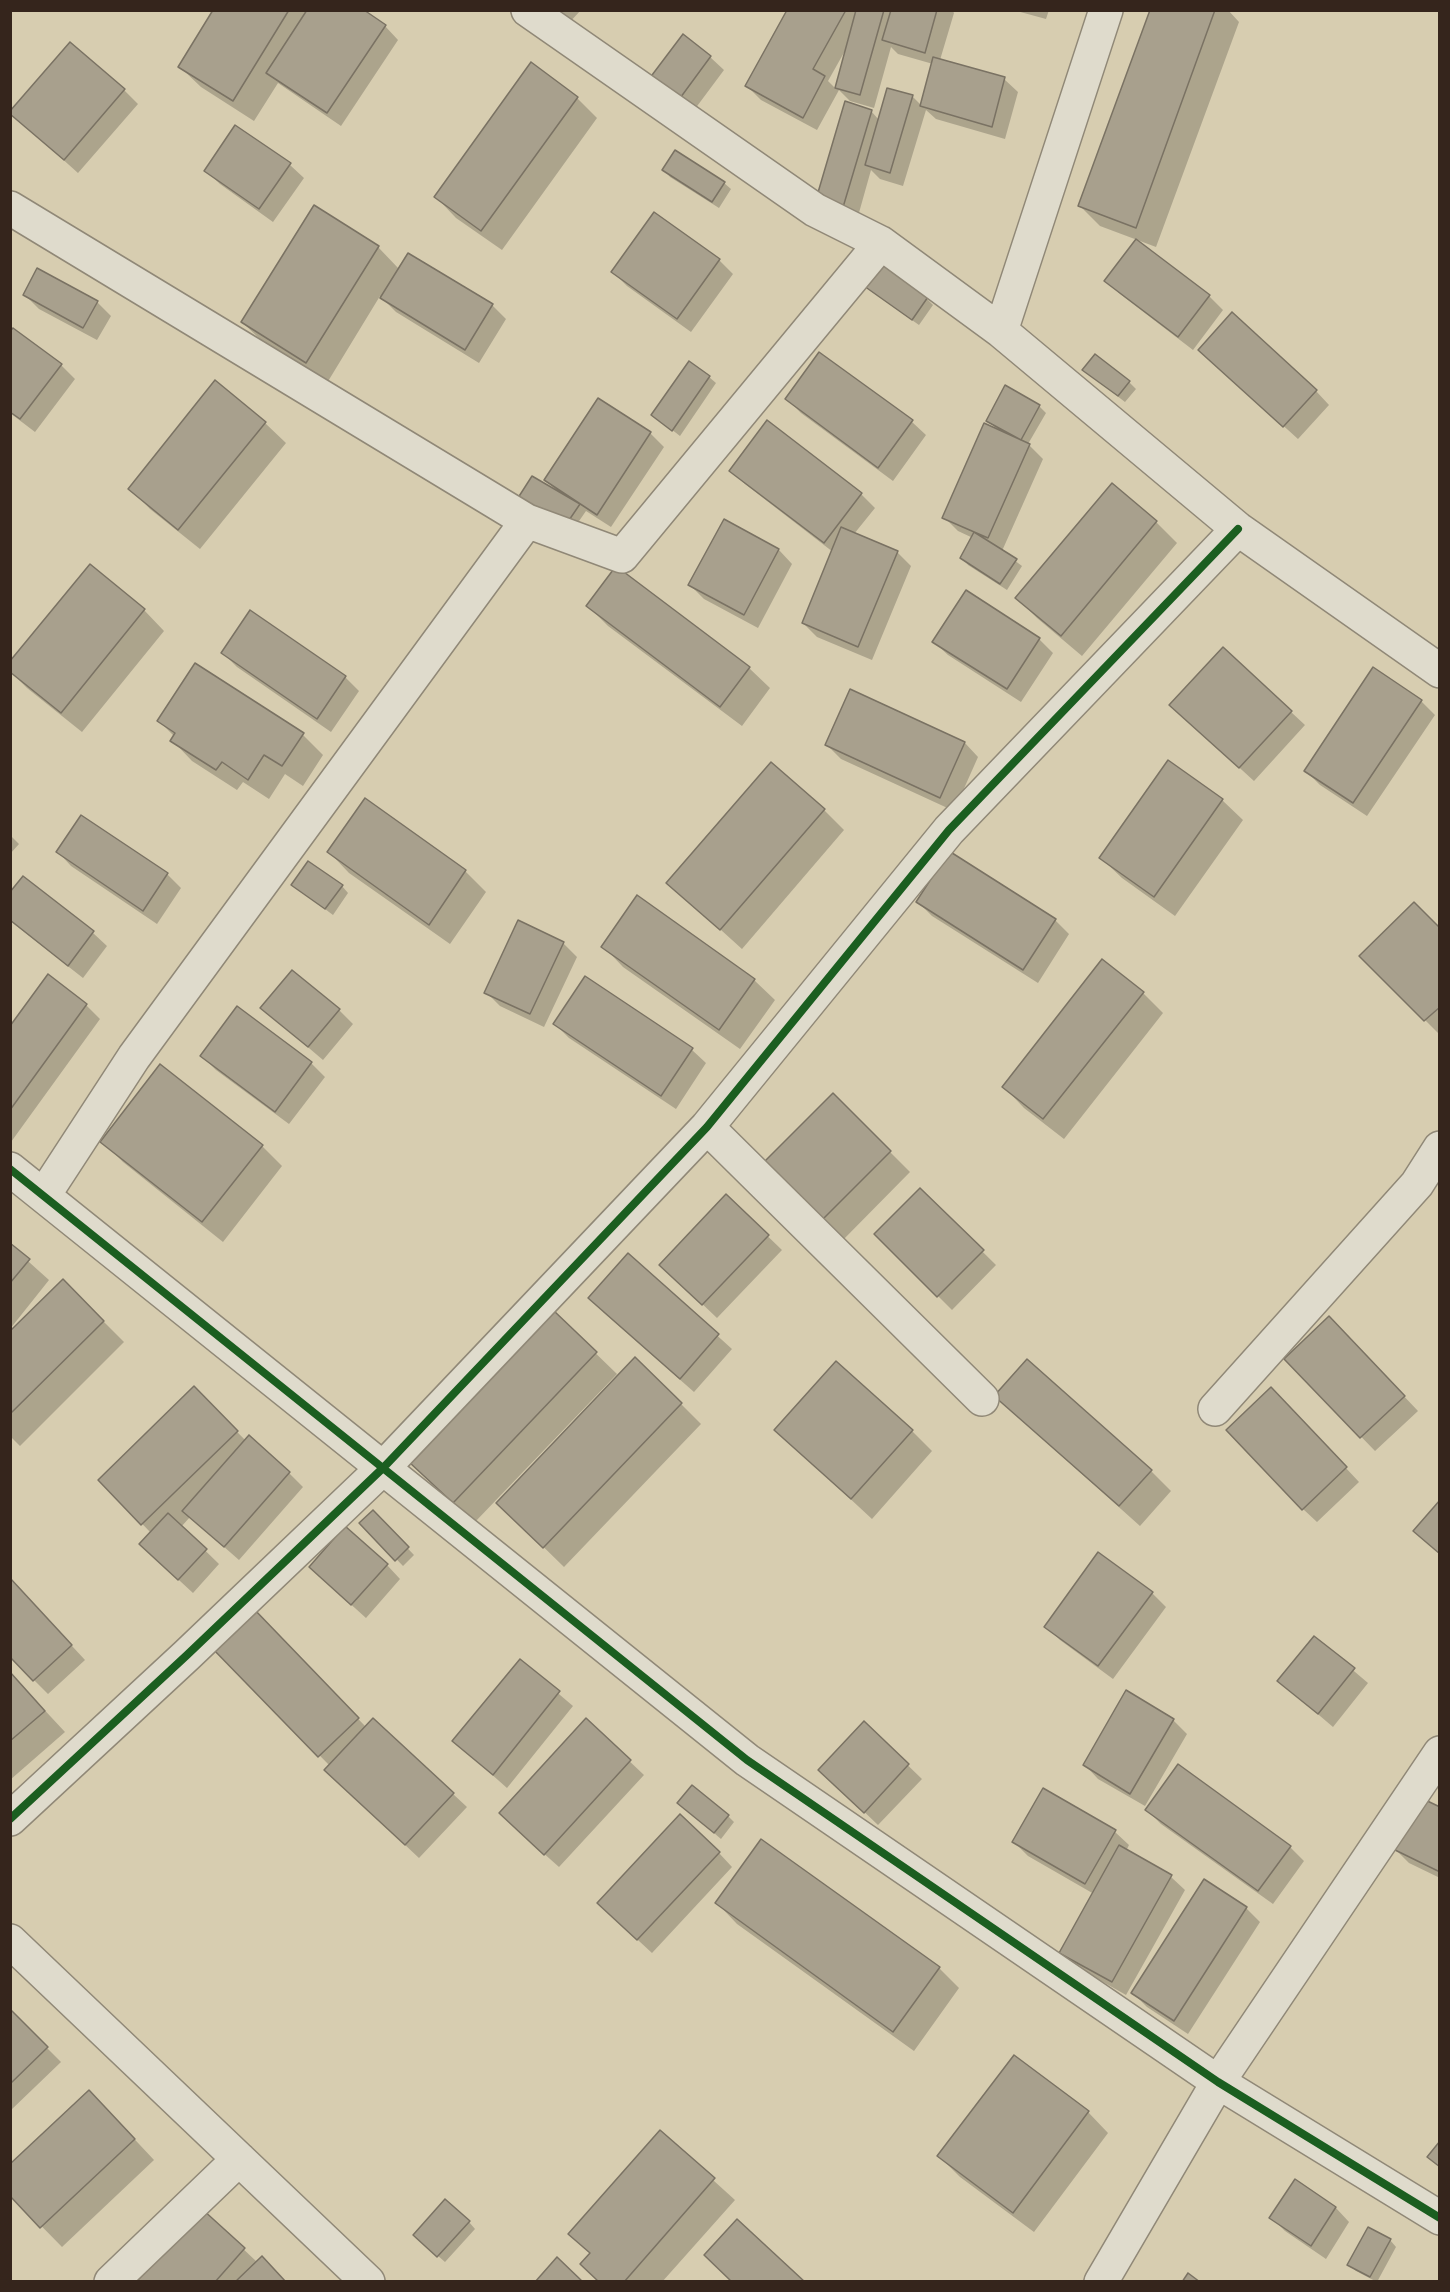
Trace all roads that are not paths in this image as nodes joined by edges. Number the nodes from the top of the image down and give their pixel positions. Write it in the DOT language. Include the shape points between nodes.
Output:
graph roads {
  1 [pos="528,10"];
  2 [pos="1106,10"];
  3 [pos="10,208"];
  4 [pos="881,243"];
  5 [pos="1001,331"];
  6 [pos="527,521"];
  7 [pos="1238,529"];
  8 [pos="1440,671"];
  9 [pos="708,1127"];
  10 [pos="1440,1148"];
  11 [pos="10,1168"];
  12 [pos="44,1195"];
  13 [pos="982,1399"];
  14 [pos="1215,1409"];
  15 [pos="384,1467"];
  16 [pos="1440,1754"];
  17 [pos="10,1819"];
  18 [pos="10,1941"];
  19 [pos="1218,2082"];
  20 [pos="239,2159"];
  21 [pos="1440,2218"];
  22 [pos="111,2282"];
  23 [pos="368,2282"];
  24 [pos="1101,2282"];
  1 -- 4 [label="street" via="815,210"];
  2 -- 5 [label="street"];
  3 -- 6 [label="street"];
  4 -- 5 [label="street"];
  4 -- 6 [label="street" via="622,556"];
  5 -- 7 [label="street"];
  6 -- 12 [label="street" via="134,1057"];
  7 -- 8 [label="street"];
  7 -- 9 [label="street" via="950,831"];
  9 -- 13 [label="street"];
  9 -- 15 [label="street"];
  10 -- 14 [label="street" via="1417,1184"];
  11 -- 12 [label="street"];
  12 -- 15 [label="street"];
  15 -- 17 [label="street"];
  15 -- 19 [label="street" via="747,1760"];
  16 -- 19 [label="street"];
  18 -- 20 [label="street"];
  19 -- 21 [label="street"];
  19 -- 24 [label="street"];
  20 -- 22 [label="street"];
  20 -- 23 [label="street"];
}
